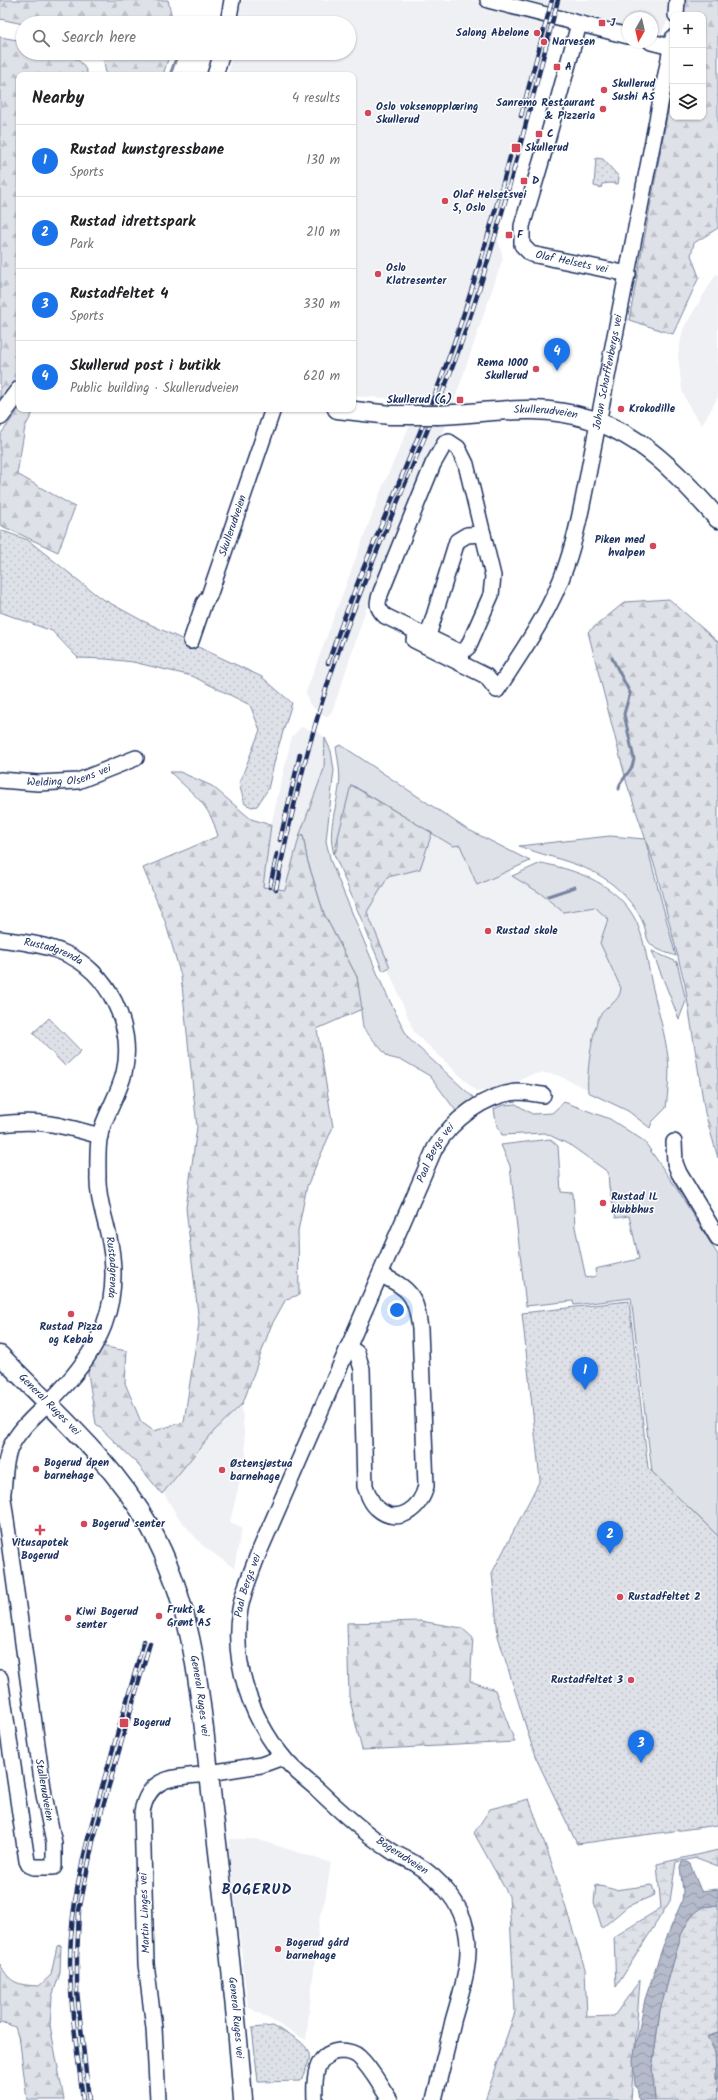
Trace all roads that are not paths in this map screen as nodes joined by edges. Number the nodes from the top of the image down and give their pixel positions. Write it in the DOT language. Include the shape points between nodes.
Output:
graph roads {
  1 [pos="232,0"];
  2 [pos="488,0"];
  3 [pos="677,0"];
  4 [pos="676,12"];
  5 [pos="229,16"];
  6 [pos="579,24"];
  7 [pos="622,35"];
  8 [pos="658,42"];
  9 [pos="670,42"];
  10 [pos="671,48"];
  11 [pos="220,60"];
  12 [pos="216,72"];
  13 [pos="628,274"];
  14 [pos="16,395"];
  15 [pos="356,411"];
  16 [pos="272,412"];
  17 [pos="0,416"];
  18 [pos="598,423"];
  19 [pos="718,519"];
  20 [pos="483,534"];
  21 [pos="421,638"];
  22 [pos="191,641"];
  23 [pos="462,658"];
  24 [pos="136,758"];
  25 [pos="0,780"];
  26 [pos="0,938"];
  27 [pos="543,1095"];
  28 [pos="0,1124"];
  29 [pos="100,1136"];
  30 [pos="674,1142"];
  31 [pos="718,1238"];
  32 [pos="381,1275"];
  33 [pos="348,1347"];
  34 [pos="0,1355"];
  35 [pos="47,1404"];
  36 [pos="1,1503"];
  37 [pos="0,1678"];
  38 [pos="283,1757"];
  39 [pos="209,1774"];
  40 [pos="158,2100"];
  41 [pos="243,2100"];
  42 [pos="315,2100"];
  43 [pos="390,2100"];
  44 [pos="434,2100"];
  1 -- 5 [label="street"];
  2 -- 6 [label="street"];
  3 -- 4 [label="street"];
  6 -- 7 [label="street"];
  6 -- 13 [label="street, Olaf Helsets vei" via="522,226 521,241 531,254"];
  8 -- 9 [label="street"];
  10 -- 13 [label="street, Johan Scharffenbergs vei"];
  11 -- 12 [label="street"];
  13 -- 18 [label="street, Johan Scharffenbergs vei"];
  14 -- 17 [label="main road"];
  15 -- 18 [label="main road, Skullerudveien, bridge" via="390,415 438,415 532,410 569,414"];
  16 -- 22 [label="street, Skullerudveien"];
  18 -- 19 [label="main road, Skullerudveien" via="627,436 654,453 680,476"];
  18 -- 23 [label="street, Johan Scharffenbergs vei" via="566,566 528,644 497,690 488,677"];
  20 -- 21 [label="street" via="467,535 457,541"];
  20 -- 21 [label="street" via="466,464 458,448 445,443 433,464 378,602 378,610 385,616"];
  20 -- 23 [label="street" via="493,576 492,596"];
  21 -- 23 [label="street" via="449,659"];
  24 -- 25 [label="street, Welding Olsens vei" via="78,781 38,783"];
  26 -- 29 [label="street, Rustadgrenda" via="42,945 66,953 89,968 108,990 120,1013 126,1060"];
  27 -- 32 [label="street, Paal Bergs vei" via="518,1092 479,1104 448,1129 424,1171"];
  28 -- 29 [label="street" via="38,1121"];
  29 -- 35 [label="street, Rustadgrenda" via="98,1191 112,1264 110,1306 92,1350 74,1375"];
  30 -- 31 [label="street" via="675,1163 679,1173"];
  32 -- 33 [label="street, Paal Bergs vei"];
  32 -- 33 [label="street" via="410,1293 417,1306 426,1486 419,1504 406,1514 398,1516 382,1512 371,1501 365,1486 362,1369 357,1353"];
  33 -- 38 [label="street, Paal Bergs vei" via="257,1557 240,1608 238,1662 258,1718 267,1736"];
  34 -- 35 [label="main road, General Ruges vei"];
  35 -- 36 [label="street, Stallerudveien" via="20,1433 10,1448"];
  35 -- 39 [label="main road, General Ruges vei" via="115,1475 141,1512 170,1567 191,1636"];
  36 -- 37 [label="street, Stallerudveien" via="41,1773 54,1843 54,1867 34,1867 27,1861"];
  38 -- 39 [label="street" via="261,1765"];
  38 -- 44 [label="street, Bogerudveien" via="359,1827 439,1882 462,1916 468,1944 465,1974"];
  39 -- 40 [label="street, Martin Linges vei" via="171,1779 153,1787 144,1801 142,1812 146,1964 154,2028"];
  39 -- 41 [label="main road, General Ruges vei" via="233,1984"];
  42 -- 43 [label="street" via="315,2073 322,2058 343,2051 351,2052 361,2059"];
}
